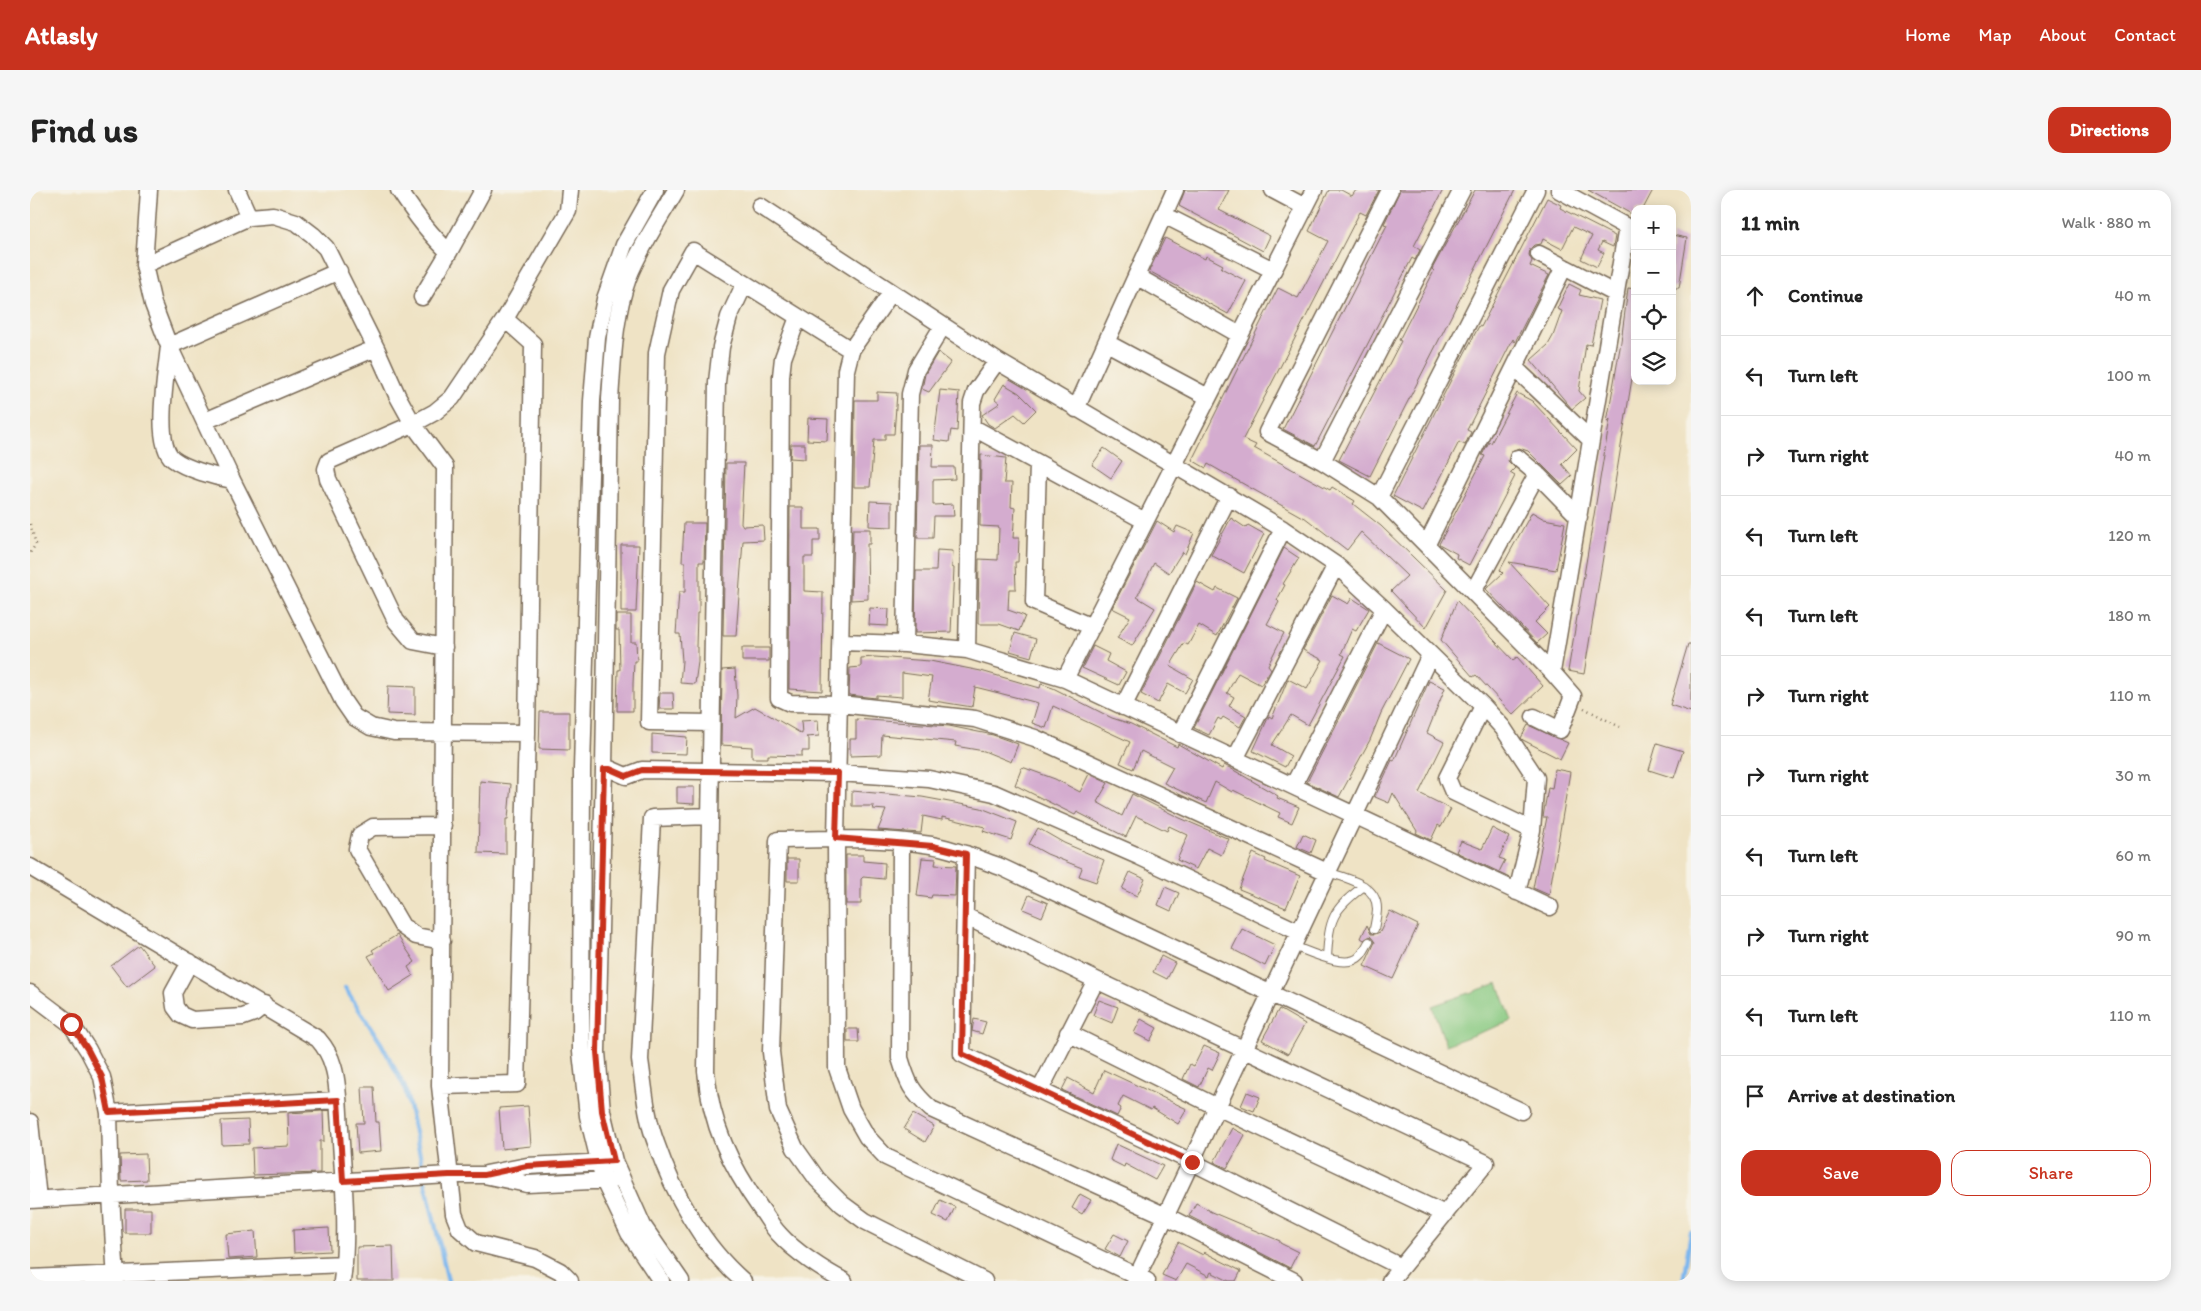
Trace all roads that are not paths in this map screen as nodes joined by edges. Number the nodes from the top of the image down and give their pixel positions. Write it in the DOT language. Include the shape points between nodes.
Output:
graph roads {
  1 [pos="149,190"];
  2 [pos="237,190"];
  3 [pos="399,190"];
  4 [pos="483,190"];
  5 [pos="570,190"];
  6 [pos="655,190"];
  7 [pos="676,190"];
  8 [pos="1175,190"];
  9 [pos="1273,190"];
  10 [pos="1314,190"];
  11 [pos="1390,190"];
  12 [pos="1462,190"];
  13 [pos="1536,190"];
  14 [pos="1559,190"];
  15 [pos="760,206"];
  16 [pos="1305,207"];
  17 [pos="1164,215"];
  18 [pos="249,217"];
  19 [pos="449,252"];
  20 [pos="1539,254"];
  21 [pos="144,265"];
  22 [pos="1564,267"];
  23 [pos="1273,270"];
  24 [pos="339,271"];
  25 [pos="1136,276"];
  26 [pos="744,284"];
  27 [pos="891,293"];
  28 [pos="1616,294"];
  29 [pos="422,296"];
  30 [pos="798,318"];
  31 [pos="505,319"];
  32 [pos="942,327"];
  33 [pos="1240,335"];
  34 [pos="1107,343"];
  35 [pos="169,346"];
  36 [pos="376,348"];
  37 [pos="851,350"];
  38 [pos="997,361"];
  39 [pos="1514,368"];
  40 [pos="1208,397"];
  41 [pos="1076,409"];
  42 [pos="205,421"];
  43 [pos="413,424"];
  44 [pos="972,427"];
  45 [pos="1592,440"];
  46 [pos="1518,458"];
  47 [pos="1322,462"];
  48 [pos="1038,464"];
  49 [pos="1174,465"];
  50 [pos="1537,474"];
  51 [pos="232,480"];
  52 [pos="1229,496"];
  53 [pos="1379,497"];
  54 [pos="1579,517"];
  55 [pos="1144,521"];
  56 [pos="1284,529"];
  57 [pos="1427,544"];
  58 [pos="1336,565"];
  59 [pos="1473,592"];
  60 [pos="1384,608"];
  61 [pos="1092,627"];
  62 [pos="841,642"];
  63 [pos="905,644"];
  64 [pos="444,647"];
  65 [pos="967,650"];
  66 [pos="1430,655"];
  67 [pos="1552,672"];
  68 [pos="1065,679"];
  69 [pos="840,704"];
  70 [pos="1483,706"];
  71 [pos="1123,708"];
  72 [pos="1534,717"];
  73 [pos="710,723"];
  74 [pos="444,733"];
  75 [pos="527,733"];
  76 [pos="1180,734"];
  77 [pos="1235,759"];
  78 [pos="582,768"];
  79 [pos="607,769"];
  80 [pos="711,771"];
  81 [pos="838,773"];
  82 [pos="1293,786"];
  83 [pos="1354,815"];
  84 [pos="710,816"];
  85 [pos="443,826"];
  86 [pos="1532,830"];
  87 [pos="836,838"];
  88 [pos="901,842"];
  89 [pos="966,854"];
  90 [pos="30,867"];
  91 [pos="1327,872"];
  92 [pos="1364,886"];
  93 [pos="1518,892"];
  94 [pos="1550,907"];
  95 [pos="966,916"];
  96 [pos="1374,929"];
  97 [pos="1296,939"];
  98 [pos="442,941"];
  99 [pos="1368,942"];
  100 [pos="1327,958"];
  101 [pos="190,962"];
  102 [pos="1096,980"];
  103 [pos="1271,992"];
  104 [pos="30,993"];
  105 [pos="264,1005"];
  106 [pos="1068,1033"];
  107 [pos="1245,1049"];
  108 [pos="440,1086"];
  109 [pos="1040,1090"];
  110 [pos="338,1100"];
  111 [pos="1217,1108"];
  112 [pos="1521,1111"];
  113 [pos="109,1112"];
  114 [pos="30,1122"];
  115 [pos="607,1162"];
  116 [pos="1192,1162"];
  117 [pos="545,1165"];
  118 [pos="449,1175"];
  119 [pos="484,1175"];
  120 [pos="621,1179"];
  121 [pos="343,1181"];
  122 [pos="604,1181"];
  123 [pos="546,1184"];
  124 [pos="111,1195"];
  125 [pos="34,1200"];
  126 [pos="1445,1214"];
  127 [pos="1166,1216"];
  128 [pos="344,1264"];
  129 [pos="1401,1267"];
  130 [pos="116,1277"];
  131 [pos="30,1278"];
  132 [pos="1140,1279"];
  133 [pos="342,1281"];
  134 [pos="570,1281"];
  135 [pos="662,1281"];
  136 [pos="681,1281"];
  137 [pos="743,1281"];
  138 [pos="844,1281"];
  139 [pos="984,1281"];
  140 [pos="1294,1281"];
  141 [pos="1390,1281"];
  1 -- 21 [label="street"];
  2 -- 18 [label="street"];
  3 -- 19 [label="street" via="419,220"];
  4 -- 19 [label="street"];
  5 -- 31 [label="street" via="568,212"];
  6 -- 78 [label="street" via="624,245 604,299 597,338 592,401"];
  7 -- 79 [label="street" via="628,277 615,338 610,399"];
  8 -- 17 [label="street"];
  9 -- 16 [label="street"];
  10 -- 16 [label="street"];
  11 -- 47 [label="street" via="1267,432"];
  12 -- 47 [label="street"];
  13 -- 53 [label="street"];
  14 -- 28 [label="street" via="1627,227"];
  15 -- 27 [label="street"];
  16 -- 23 [label="street"];
  17 -- 23 [label="street"];
  17 -- 25 [label="street"];
  18 -- 21 [label="street"];
  18 -- 24 [label="street" via="273,215 296,222 326,248"];
  19 -- 29 [label="street"];
  20 -- 22 [label="street"];
  21 -- 35 [label="street" via="153,304"];
  22 -- 28 [label="street"];
  22 -- 39 [label="street"];
  23 -- 33 [label="street"];
  24 -- 35 [label="street"];
  24 -- 36 [label="street"];
  25 -- 33 [label="street"];
  25 -- 34 [label="street"];
  26 -- 30 [label="street"];
  26 -- 73 [label="street" via="729,317 717,382"];
  26 -- 73 [label="street" via="693,251 671,290 657,353 649,722"];
  27 -- 32 [label="street"];
  27 -- 37 [label="street"];
  28 -- 45 [label="street"];
  30 -- 37 [label="street"];
  30 -- 69 [label="street" via="783,358 781,376 779,698 790,703"];
  31 -- 43 [label="street" via="452,398"];
  31 -- 75 [label="street" via="533,344"];
  32 -- 38 [label="street"];
  32 -- 63 [label="street" via="916,370 910,394"];
  33 -- 40 [label="street"];
  34 -- 40 [label="street"];
  34 -- 41 [label="street"];
  35 -- 42 [label="street"];
  35 -- 51 [label="street" via="162,416 165,447 173,459"];
  36 -- 42 [label="street"];
  36 -- 43 [label="street"];
  37 -- 62 [label="street" via="846,370"];
  38 -- 41 [label="street"];
  38 -- 44 [label="street" via="976,391 972,403"];
  39 -- 45 [label="street"];
  39 -- 57 [label="street"];
  40 -- 49 [label="street"];
  41 -- 49 [label="street"];
  42 -- 51 [label="street"];
  43 -- 64 [label="street" via="445,467"];
  43 -- 64 [label="street" via="329,461 326,469 396,621 413,641"];
  44 -- 48 [label="street"];
  44 -- 65 [label="street"];
  45 -- 54 [label="street"];
  46 -- 50 [label="street"];
  47 -- 53 [label="street"];
  48 -- 55 [label="street"];
  48 -- 61 [label="street" via="1034,602"];
  49 -- 52 [label="street"];
  49 -- 55 [label="street"];
  50 -- 54 [label="street"];
  50 -- 59 [label="street"];
  51 -- 74 [label="street" via="354,717 370,727 394,732"];
  52 -- 56 [label="street"];
  52 -- 71 [label="street"];
  53 -- 57 [label="street"];
  54 -- 67 [label="street"];
  55 -- 61 [label="street"];
  56 -- 58 [label="street"];
  56 -- 76 [label="street"];
  57 -- 59 [label="street"];
  58 -- 60 [label="street"];
  58 -- 77 [label="street"];
  59 -- 67 [label="street"];
  60 -- 66 [label="street"];
  60 -- 82 [label="street"];
  61 -- 68 [label="street"];
  62 -- 63 [label="street"];
  62 -- 69 [label="street"];
  63 -- 65 [label="street"];
  64 -- 74 [label="street"];
  65 -- 68 [label="street"];
  66 -- 70 [label="street"];
  66 -- 83 [label="street"];
  67 -- 72 [label="street" via="1573,696 1560,730"];
  68 -- 71 [label="street"];
  69 -- 81 [label="street"];
  69 -- 91 [label="street" via="975,719 1035,738"];
  70 -- 86 [label="street" via="1503,728 1536,778"];
  70 -- 86 [label="street" via="1447,778 1453,792"];
  71 -- 76 [label="street"];
  73 -- 80 [label="street"];
  74 -- 75 [label="street"];
  74 -- 85 [label="street"];
  75 -- 108 [label="street" via="517,1084"];
  76 -- 77 [label="street"];
  77 -- 82 [label="street"];
  78 -- 79 [label="street"];
  78 -- 115 [label="street" via="581,1052 588,1116"];
  79 -- 80 [label="street" via="626,776 642,770"];
  79 -- 115 [label="street" via="597,1052"];
  80 -- 81 [label="street"];
  80 -- 84 [label="street"];
  81 -- 87 [label="street"];
  81 -- 97 [label="street" via="929,779 994,792 1138,856"];
  82 -- 83 [label="street"];
  83 -- 91 [label="street"];
  83 -- 93 [label="street"];
  84 -- 137 [label="street" via="652,818 640,1060 655,1142 680,1200 708,1242"];
  84 -- 138 [label="street" via="706,1071 719,1135 745,1186 779,1234 827,1273"];
  85 -- 98 [label="street"];
  85 -- 98 [label="street" via="373,827 360,835 357,849 402,926 416,936"];
  86 -- 93 [label="street"];
  87 -- 88 [label="street"];
  87 -- 132 [label="street" via="837,1068 852,1109 867,1137 886,1157"];
  87 -- 139 [label="street" via="778,840 770,1052 778,1110 795,1148 817,1179 842,1204 865,1221"];
  88 -- 89 [label="street"];
  88 -- 127 [label="street" via="900,1058 907,1082 915,1094 931,1109"];
  89 -- 95 [label="street"];
  89 -- 103 [label="street" via="1001,867"];
  90 -- 101 [label="street"];
  91 -- 92 [label="lane"];
  91 -- 97 [label="street"];
  92 -- 96 [label="lane" via="1378,908"];
  92 -- 100 [label="lane" via="1348,898 1332,918"];
  93 -- 94 [label="street"];
  95 -- 102 [label="street"];
  95 -- 109 [label="street" via="962,1054"];
  97 -- 100 [label="lane"];
  97 -- 103 [label="street"];
  98 -- 108 [label="street"];
  99 -- 100 [label="lane" via="1360,957 1349,962"];
  101 -- 105 [label="street"];
  101 -- 105 [label="street" via="173,993 175,1007 181,1015 192,1020 243,1017 254,1014"];
  102 -- 106 [label="street"];
  102 -- 107 [label="street"];
  103 -- 107 [label="street"];
  103 -- 112 [label="street"];
  104 -- 113 [label="street" via="71,1024 102,1077"];
  105 -- 110 [label="street" via="318,1039 327,1050 334,1067"];
  106 -- 109 [label="street"];
  106 -- 111 [label="street"];
  107 -- 111 [label="street"];
  107 -- 126 [label="street" via="1486,1163"];
  108 -- 118 [label="street"];
  109 -- 116 [label="street"];
  110 -- 113 [label="street"];
  110 -- 121 [label="street"];
  111 -- 116 [label="street"];
  111 -- 126 [label="street"];
  113 -- 124 [label="street"];
  114 -- 125 [label="street"];
  115 -- 117 [label="street"];
  115 -- 120 [label="street"];
  115 -- 122 [label="street"];
  116 -- 127 [label="street"];
  116 -- 129 [label="street"];
  117 -- 119 [label="street"];
  117 -- 123 [label="street"];
  118 -- 119 [label="street"];
  118 -- 121 [label="street"];
  118 -- 134 [label="street" via="454,1214 465,1234 476,1243 535,1258 560,1271"];
  119 -- 123 [label="street" via="514,1182"];
  120 -- 122 [label="street"];
  120 -- 136 [label="street" via="643,1226"];
  121 -- 124 [label="street"];
  121 -- 128 [label="street"];
  122 -- 123 [label="street"];
  122 -- 135 [label="street" via="629,1234"];
  124 -- 125 [label="street"];
  124 -- 130 [label="street"];
  126 -- 129 [label="street"];
  127 -- 132 [label="street"];
  127 -- 140 [label="street"];
  128 -- 130 [label="street"];
  128 -- 133 [label="street"];
  129 -- 141 [label="street"];
  130 -- 131 [label="street"];
}
